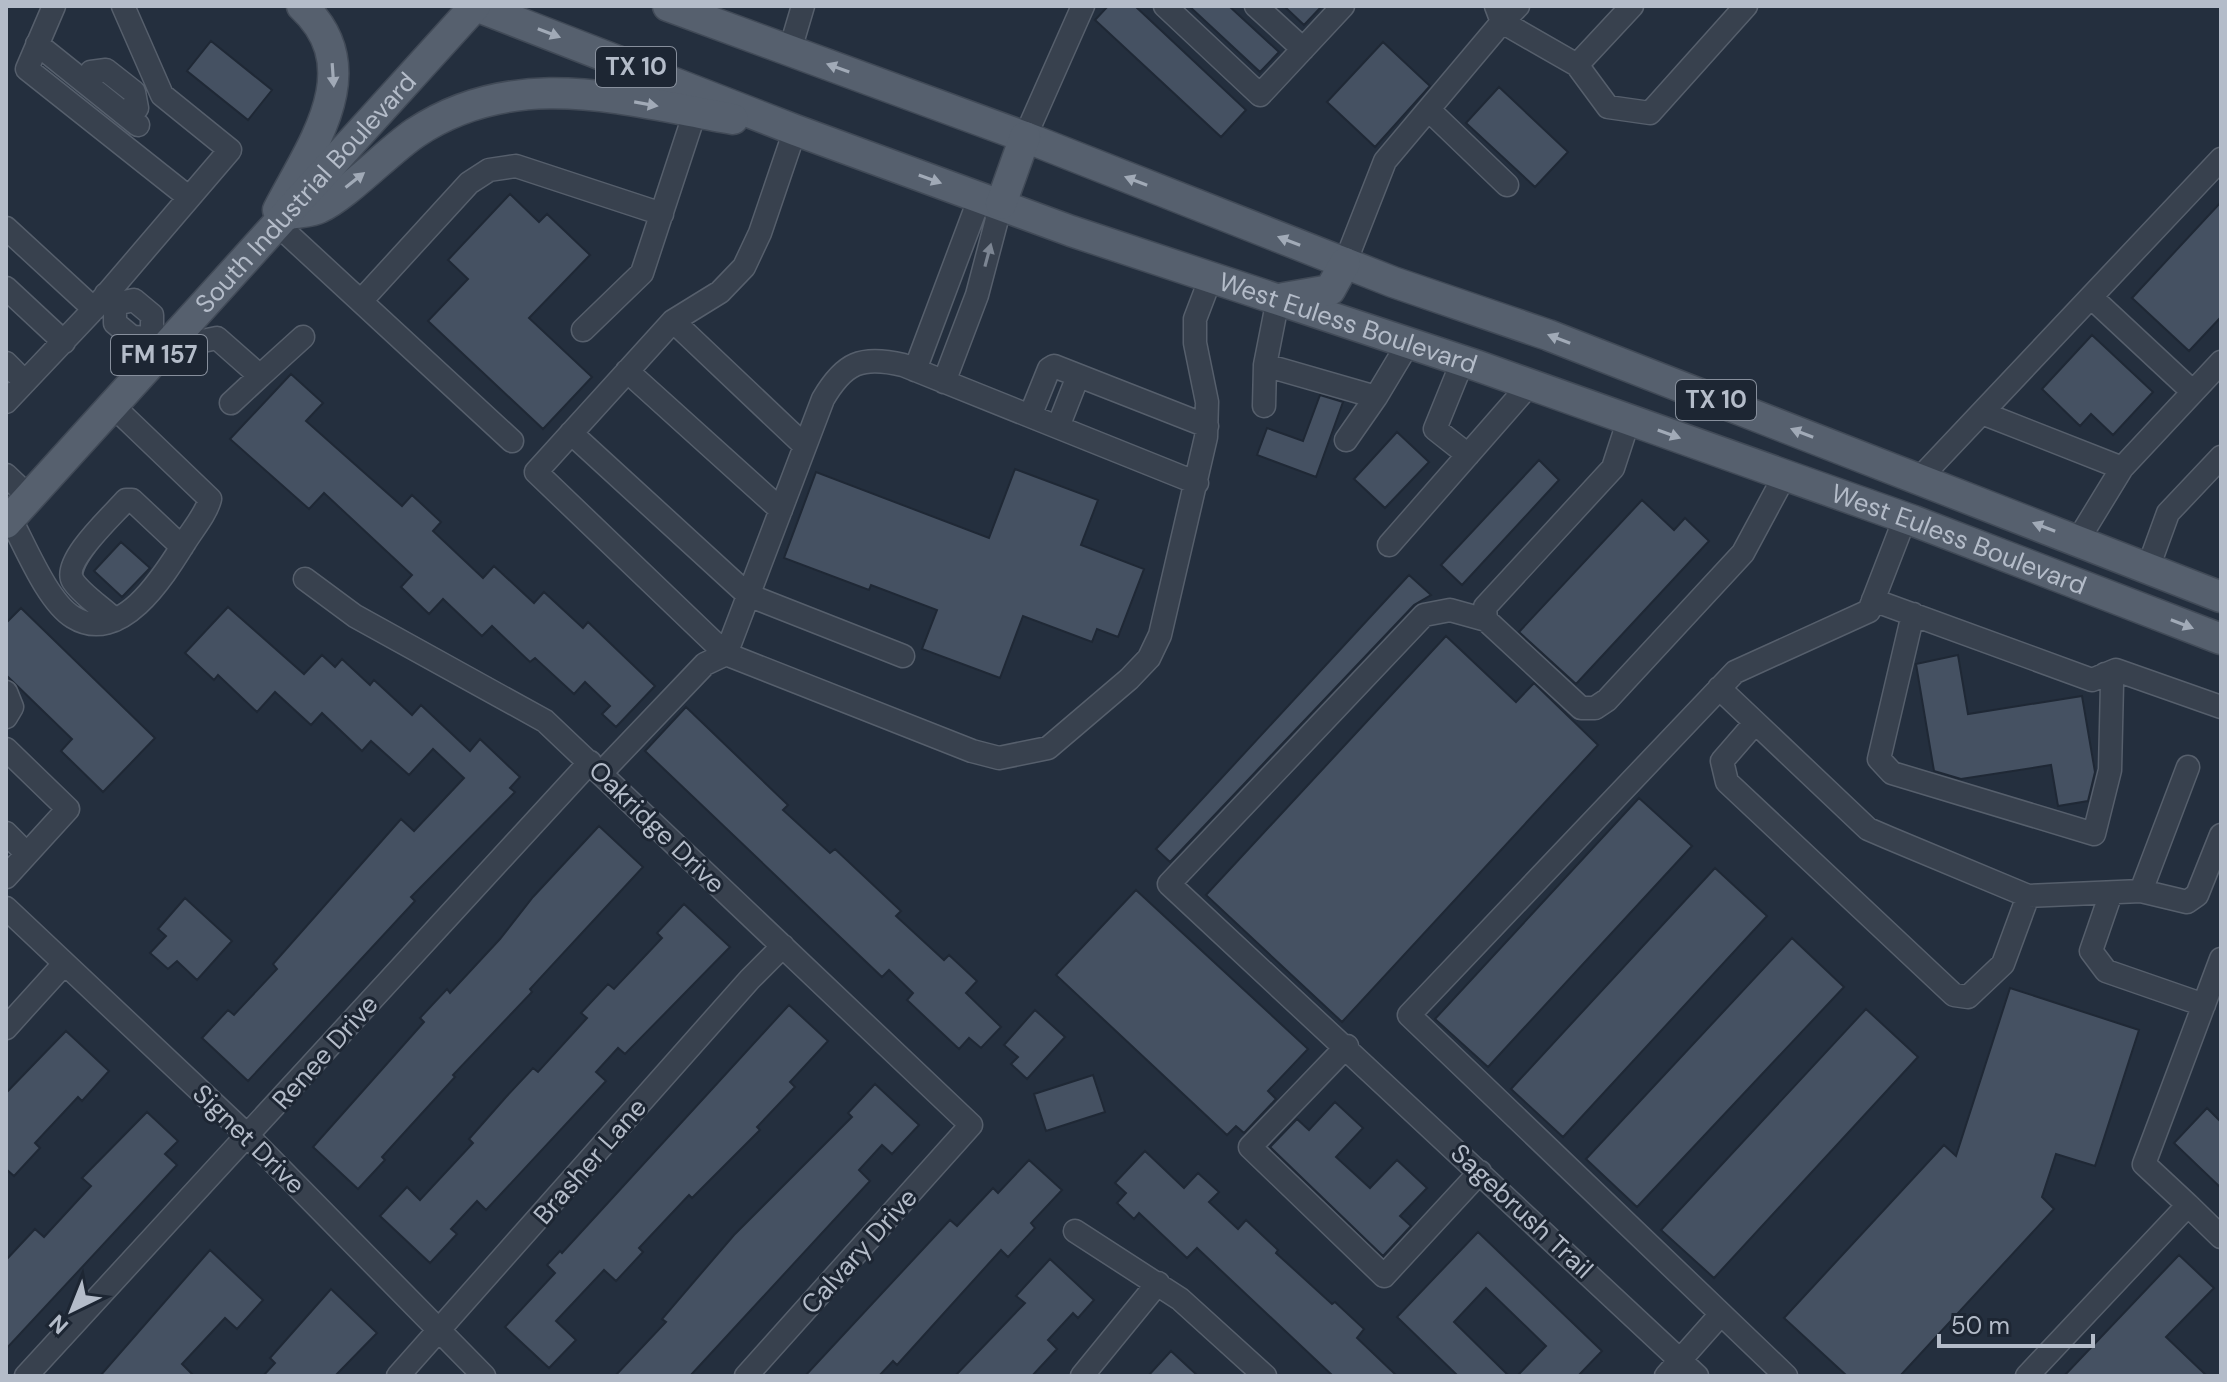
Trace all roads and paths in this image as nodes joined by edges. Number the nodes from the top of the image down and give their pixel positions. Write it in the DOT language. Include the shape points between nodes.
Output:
graph roads {
  1 [pos="54,6"];
  2 [pos="123,6"];
  3 [pos="302,6"];
  4 [pos="476,6"];
  5 [pos="668,6"];
  6 [pos="723,6"];
  7 [pos="803,6"];
  8 [pos="1083,6"];
  9 [pos="1165,6"];
  10 [pos="1256,6"];
  11 [pos="1343,6"];
  12 [pos="1632,6"];
  13 [pos="1746,6"];
  14 [pos="1505,11"];
  15 [pos="40,39"];
  16 [pos="761,39"];
  17 [pos="1303,49"];
  18 [pos="790,50"];
  19 [pos="1577,65"];
  20 [pos="91,72"];
  21 [pos="162,95"];
  22 [pos="130,106"];
  23 [pos="1430,111"];
  24 [pos="695,112"];
  25 [pos="795,130"];
  26 [pos="1025,137"];
  27 [pos="122,145"];
  28 [pos="2221,159"];
  29 [pos="1507,185"];
  30 [pos="187,196"];
  31 [pos="991,200"];
  32 [pos="662,214"];
  33 [pos="6,228"];
  34 [pos="275,229"];
  35 [pos="1345,263"];
  36 [pos="1211,277"];
  37 [pos="947,284"];
  38 [pos="6,288"];
  39 [pos="977,295"];
  40 [pos="2091,297"];
  41 [pos="1278,299"];
  42 [pos="361,301"];
  43 [pos="105,302"];
  44 [pos="937,312"];
  45 [pos="673,321"];
  46 [pos="966,323"];
  47 [pos="583,330"];
  48 [pos="303,337"];
  49 [pos="64,342"];
  50 [pos="1409,342"];
  51 [pos="158,343"];
  52 [pos="1463,360"];
  53 [pos="2221,362"];
  54 [pos="6,363"];
  55 [pos="1265,365"];
  56 [pos="915,370"];
  57 [pos="627,371"];
  58 [pos="260,376"];
  59 [pos="1078,376"];
  60 [pos="25,382"];
  61 [pos="944,382"];
  62 [pos="1530,384"];
  63 [pos="2193,392"];
  64 [pos="1376,397"];
  65 [pos="6,402"];
  66 [pos="231,403"];
  67 [pos="113,406"];
  68 [pos="1264,406"];
  69 [pos="1982,413"];
  70 [pos="1030,416"];
  71 [pos="1629,419"];
  72 [pos="1207,426"];
  73 [pos="1058,427"];
  74 [pos="571,433"];
  75 [pos="1346,440"];
  76 [pos="512,441"];
  77 [pos="805,446"];
  78 [pos="1468,455"];
  79 [pos="2221,457"];
  80 [pos="2122,468"];
  81 [pos="6,475"];
  82 [pos="1785,475"];
  83 [pos="1920,478"];
  84 [pos="1197,483"];
  85 [pos="781,510"];
  86 [pos="15,513"];
  87 [pos="1905,518"];
  88 [pos="2078,540"];
  89 [pos="1389,545"];
  90 [pos="182,547"];
  91 [pos="2148,568"];
  92 [pos="305,579"];
  93 [pos="748,595"];
  94 [pos="2221,597"];
  95 [pos="1873,600"];
  96 [pos="1913,614"];
  97 [pos="115,620"];
  98 [pos="1486,620"];
  99 [pos="2221,639"];
  100 [pos="726,654"];
  101 [pos="903,656"];
  102 [pos="2105,674"];
  103 [pos="1719,688"];
  104 [pos="6,692"];
  105 [pos="2221,707"];
  106 [pos="6,717"];
  107 [pos="1755,723"];
  108 [pos="6,749"];
  109 [pos="2188,767"];
  110 [pos="595,768"];
  111 [pos="6,833"];
  112 [pos="2221,835"];
  113 [pos="27,854"];
  114 [pos="6,877"];
  115 [pos="2141,891"];
  116 [pos="2111,893"];
  117 [pos="2028,896"];
  118 [pos="6,908"];
  119 [pos="783,946"];
  120 [pos="2221,959"];
  121 [pos="64,964"];
  122 [pos="2212,996"];
  123 [pos="6,1028"];
  124 [pos="1347,1046"];
  125 [pos="971,1125"];
  126 [pos="248,1136"];
  127 [pos="1480,1172"];
  128 [pos="2188,1205"];
  129 [pos="1075,1231"];
  130 [pos="2221,1237"];
  131 [pos="1158,1283"];
  132 [pos="1721,1314"];
  133 [pos="440,1331"];
  134 [pos="1681,1371"];
  135 [pos="26,1376"];
  136 [pos="398,1376"];
  137 [pos="484,1376"];
  138 [pos="746,1376"];
  139 [pos="1082,1376"];
  140 [pos="1265,1376"];
  141 [pos="1786,1376"];
  142 [pos="2027,1376"];
  1 -- 15 [label="street"];
  2 -- 21 [label="street"];
  3 -- 34 [label="main road, one-way" via="330,50 333,99"];
  4 -- 25 [label="main road, West Euless Boulevard / TX 10, one-way"];
  4 -- 34 [label="main road, South Industrial Boulevard / FM 157"];
  5 -- 16 [label="main road, West Euless Boulevard / TX 10"];
  6 -- 16 [label="main road"];
  7 -- 18 [label="street"];
  8 -- 26 [label="street"];
  9 -- 17 [label="street" via="1260,95"];
  10 -- 17 [label="street"];
  11 -- 17 [label="street"];
  12 -- 19 [label="street"];
  13 -- 19 [label="street" via="1650,113 1608,107"];
  14 -- 19 [label="street"];
  14 -- 23 [label="street"];
  15 -- 20 [label="street"];
  15 -- 22 [label="street"];
  15 -- 27 [label="street" via="27,69"];
  16 -- 18 [label="main road, West Euless Boulevard / TX 10"];
  26 -- 18 [label="main road, West Euless Boulevard / TX 10, one-way"];
  20 -- 22 [label="street"];
  20 -- 22 [label="street" via="106,70 134,92"];
  21 -- 22 [label="street"];
  21 -- 30 [label="street" via="230,150"];
  22 -- 27 [label="street"];
  23 -- 29 [label="street"];
  23 -- 35 [label="street" via="1385,161"];
  24 -- 25 [label="main road"];
  24 -- 32 [label="street"];
  34 -- 24 [label="main road, one-way" via="319,208 415,133 480,103 525,92 562,91"];
  25 -- 31 [label="main road, West Euless Boulevard / TX 10, one-way"];
  25 -- 45 [label="street" via="744,267 720,292"];
  26 -- 31 [label="main road"];
  35 -- 26 [label="main road, West Euless Boulevard / TX 10, one-way"];
  27 -- 30 [label="street"];
  28 -- 40 [label="street"];
  30 -- 43 [label="street"];
  31 -- 36 [label="main road, West Euless Boulevard / TX 10"];
  31 -- 37 [label="street"];
  39 -- 31 [label="street, one-way"];
  32 -- 42 [label="street" via="516,166 489,170 469,183"];
  32 -- 47 [label="street" via="642,273"];
  33 -- 43 [label="street"];
  34 -- 42 [label="street"];
  34 -- 51 [label="main road, South Industrial Boulevard / FM 157"];
  35 -- 41 [label="main road" via="1330,290"];
  83 -- 35 [label="main road, West Euless Boulevard / TX 10, one-way"];
  36 -- 41 [label="main road, West Euless Boulevard / TX 10"];
  36 -- 72 [label="street" via="1195,319"];
  37 -- 39 [label="street"];
  37 -- 44 [label="street"];
  38 -- 49 [label="street"];
  39 -- 46 [label="street"];
  40 -- 63 [label="street"];
  40 -- 69 [label="street"];
  41 -- 50 [label="main road, West Euless Boulevard / TX 10"];
  41 -- 55 [label="street"];
  42 -- 76 [label="street"];
  43 -- 49 [label="street"];
  43 -- 51 [label="street" via="115,323 132,337"];
  44 -- 46 [label="street"];
  44 -- 56 [label="street"];
  45 -- 57 [label="street"];
  45 -- 77 [label="street"];
  46 -- 61 [label="street"];
  48 -- 58 [label="street"];
  49 -- 60 [label="street"];
  50 -- 52 [label="main road, West Euless Boulevard / TX 10"];
  50 -- 64 [label="street"];
  51 -- 58 [label="street" via="217,338"];
  51 -- 67 [label="main road, South Industrial Boulevard / FM 157"];
  52 -- 62 [label="main road, West Euless Boulevard / TX 10"];
  52 -- 78 [label="street" via="1435,429"];
  53 -- 63 [label="street"];
  54 -- 60 [label="street"];
  55 -- 64 [label="street"];
  55 -- 68 [label="street"];
  56 -- 61 [label="street"];
  56 -- 77 [label="street" via="878,359 838,374"];
  57 -- 74 [label="street"];
  57 -- 85 [label="street"];
  58 -- 66 [label="street"];
  59 -- 70 [label="street" via="1054,366 1049,369"];
  59 -- 72 [label="street"];
  59 -- 73 [label="street"];
  60 -- 65 [label="street"];
  61 -- 70 [label="street"];
  62 -- 71 [label="main road, West Euless Boulevard / TX 10"];
  62 -- 78 [label="street"];
  63 -- 80 [label="street"];
  64 -- 75 [label="street"];
  67 -- 86 [label="main road, South Industrial Boulevard / FM 157"];
  67 -- 90 [label="street" via="208,495 209,503"];
  69 -- 80 [label="street"];
  69 -- 83 [label="street"];
  70 -- 73 [label="street"];
  71 -- 82 [label="main road, West Euless Boulevard / TX 10, one-way"];
  71 -- 98 [label="street" via="1613,468 1491,597"];
  72 -- 84 [label="street"];
  73 -- 84 [label="street"];
  74 -- 93 [label="street"];
  74 -- 100 [label="street" via="536,472"];
  77 -- 85 [label="street"];
  78 -- 89 [label="street"];
  79 -- 91 [label="street" via="2168,513"];
  80 -- 88 [label="street"];
  81 -- 86 [label="street"];
  82 -- 87 [label="main road, West Euless Boulevard / TX 10"];
  82 -- 98 [label="street" via="1743,553 1595,708 1581,708"];
  88 -- 83 [label="main road, West Euless Boulevard / TX 10, one-way"];
  84 -- 100 [label="street" via="1160,635 1149,658 1048,748 999,758 972,751"];
  85 -- 93 [label="street"];
  86 -- 97 [label="street" via="61,607 80,621"];
  87 -- 95 [label="street"];
  87 -- 99 [label="main road, West Euless Boulevard / TX 10, one-way"];
  88 -- 91 [label="main road, West Euless Boulevard / TX 10"];
  90 -- 97 [label="street" via="164,575"];
  90 -- 97 [label="street" via="126,500 71,569 73,581"];
  91 -- 94 [label="main road, West Euless Boulevard / TX 10"];
  92 -- 110 [label="street, Oakridge Drive" via="355,616 545,721"];
  93 -- 100 [label="street"];
  93 -- 101 [label="street"];
  95 -- 96 [label="street"];
  95 -- 103 [label="street" via="1869,611 1735,672"];
  96 -- 102 [label="street" via="2092,680"];
  96 -- 102 [label="street" via="1879,759 1892,773 2094,834 2110,770 2112,684"];
  98 -- 124 [label="street, Sagebrush Trail" via="1450,610 1424,615 1169,884"];
  100 -- 110 [label="street, Renee Drive" via="705,664"];
  102 -- 105 [label="street" via="2116,670"];
  103 -- 107 [label="street"];
  103 -- 132 [label="street" via="1409,1015"];
  104 -- 106 [label="street" via="12,701"];
  107 -- 117 [label="street" via="1868,829"];
  107 -- 117 [label="street" via="1722,761 1727,782 1954,995 1968,997 2003,964"];
  108 -- 113 [label="street" via="68,809"];
  109 -- 115 [label="street"];
  110 -- 119 [label="street, Oakridge Drive"];
  110 -- 126 [label="street, Renee Drive"];
  111 -- 113 [label="street"];
  112 -- 115 [label="street" via="2197,895 2187,902"];
  113 -- 114 [label="street"];
  115 -- 116 [label="street"];
  116 -- 117 [label="street"];
  116 -- 122 [label="street" via="2091,951 2106,971"];
  118 -- 121 [label="street, Signet Drive"];
  119 -- 125 [label="street, Oakridge Drive"];
  119 -- 133 [label="street, Brasher Lane"];
  120 -- 122 [label="street"];
  121 -- 123 [label="street"];
  121 -- 126 [label="street, Signet Drive"];
  122 -- 128 [label="street" via="2144,1164"];
  124 -- 127 [label="street, Sagebrush Trail"];
  124 -- 127 [label="street" via="1250,1147 1384,1276"];
  125 -- 138 [label="street, Calvary Drive"];
  126 -- 133 [label="street, Signet Drive"];
  126 -- 135 [label="street, Renee Drive"];
  127 -- 134 [label="street, Sagebrush Trail"];
  128 -- 130 [label="street"];
  128 -- 142 [label="street"];
  129 -- 131 [label="street"];
  131 -- 139 [label="street"];
  131 -- 140 [label="street"];
  132 -- 134 [label="street"];
  132 -- 141 [label="street"];
  133 -- 136 [label="street, Brasher Lane"];
  133 -- 137 [label="street, Signet Drive"];
}
